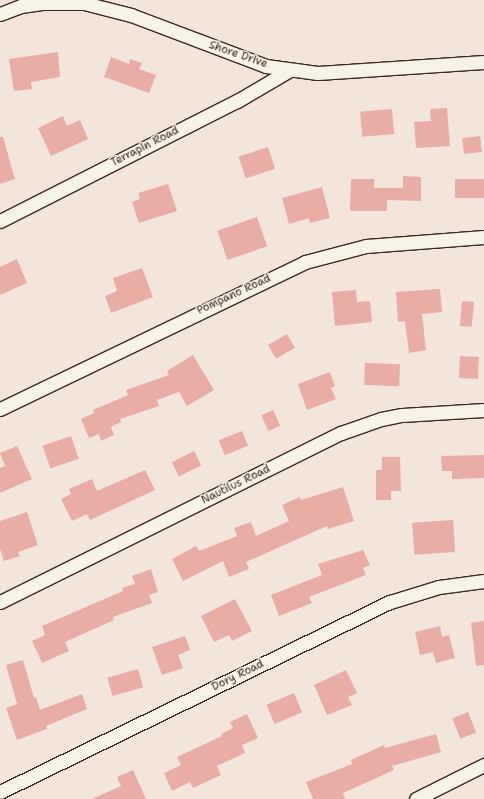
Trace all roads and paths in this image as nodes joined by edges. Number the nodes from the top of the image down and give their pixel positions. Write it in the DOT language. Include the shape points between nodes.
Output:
graph roads {
  1 [pos="0,14"];
  2 [pos="484,62"];
  3 [pos="290,70"];
  4 [pos="0,221"];
  5 [pos="484,237"];
  6 [pos="0,409"];
  7 [pos="484,410"];
  8 [pos="484,582"];
  9 [pos="0,602"];
  10 [pos="484,765"];
  11 [pos="0,792"];
  12 [pos="416,799"];
  1 -- 3 [label="street, Shore Drive" via="21,6 42,3 92,5 131,16 234,56"];
  2 -- 3 [label="street, Shore Drive" via="350,72"];
  3 -- 4 [label="street, Terrapin Road" via="237,101"];
  5 -- 6 [label="street, Pompano Road" via="366,246 305,262"];
  7 -- 9 [label="street, Nautilus Road" via="381,419 341,433"];
  8 -- 11 [label="street, Dory Road" via="440,586 390,602"];
  10 -- 12 [label="street"];
}
